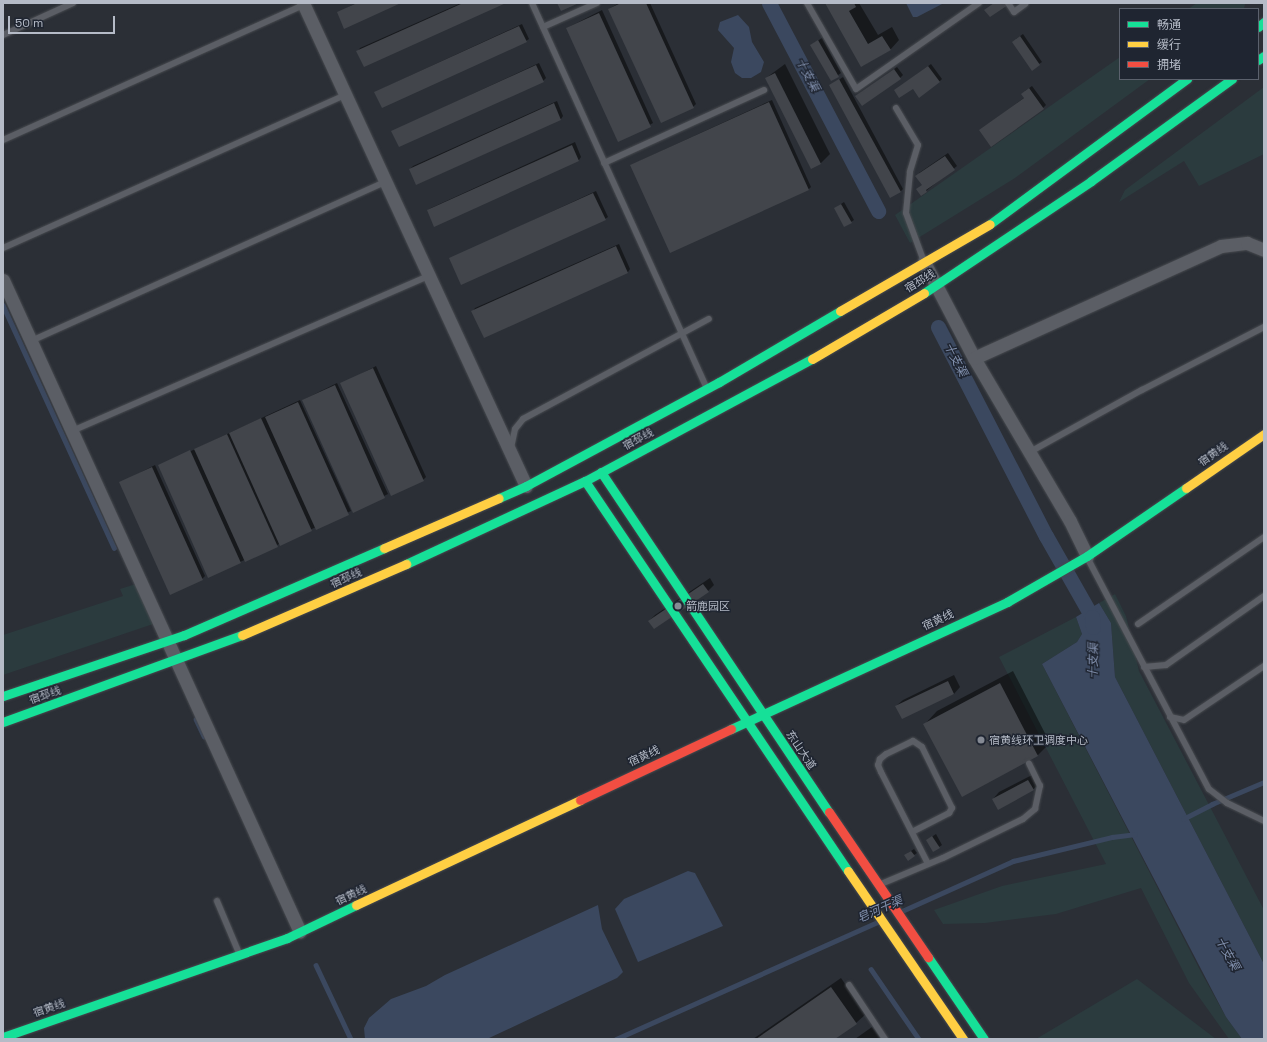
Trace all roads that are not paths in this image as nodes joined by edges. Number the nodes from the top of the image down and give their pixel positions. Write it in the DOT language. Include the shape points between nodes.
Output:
graph roads {
  1 [pos="73,3"];
  2 [pos="532,3"];
  3 [pos="597,3"];
  4 [pos="807,3"];
  5 [pos="979,3"];
  6 [pos="1008,3"];
  7 [pos="303,4"];
  8 [pos="1025,4"];
  9 [pos="543,27"];
  10 [pos="3,35"];
  11 [pos="1186,80"];
  12 [pos="1231,80"];
  13 [pos="764,90"];
  14 [pos="345,95"];
  15 [pos="896,108"];
  16 [pos="3,140"];
  17 [pos="604,163"];
  18 [pos="385,182"];
  19 [pos="1262,246"];
  20 [pos="3,248"];
  21 [pos="924,262"];
  22 [pos="428,276"];
  23 [pos="3,280"];
  24 [pos="936,286"];
  25 [pos="709,319"];
  26 [pos="1264,327"];
  27 [pos="681,334"];
  28 [pos="31,341"];
  29 [pos="974,358"];
  30 [pos="707,389"];
  31 [pos="72,432"];
  32 [pos="1264,434"];
  33 [pos="1030,452"];
  34 [pos="510,456"];
  35 [pos="601,472"];
  36 [pos="585,481"];
  37 [pos="526,486"];
  38 [pos="1264,537"];
  39 [pos="1083,559"];
  40 [pos="1264,596"];
  41 [pos="1138,624"];
  42 [pos="168,641"];
  43 [pos="178,662"];
  44 [pos="1264,666"];
  45 [pos="1144,668"];
  46 [pos="3,696"];
  47 [pos="762,714"];
  48 [pos="1170,717"];
  49 [pos="3,722"];
  50 [pos="745,722"];
  51 [pos="1029,763"];
  52 [pos="1264,821"];
  53 [pos="912,832"];
  54 [pos="928,864"];
  55 [pos="878,885"];
  56 [pos="217,901"];
  57 [pos="300,932"];
  58 [pos="240,955"];
  59 [pos="849,985"];
  60 [pos="3,1037"];
  61 [pos="885,1039"];
  62 [pos="963,1039"];
  63 [pos="984,1039"];
  1 -- 10 [label="lane"];
  2 -- 9 [label="lane"];
  3 -- 9 [label="lane"];
  4 -- 5 [label="lane" via="856,89"];
  6 -- 8 [label="lane" via="1014,12"];
  7 -- 14 [label="street"];
  7 -- 16 [label="lane"];
  9 -- 17 [label="lane"];
  11 -- 21 [label="main road, 宿邳线" via="988,224"];
  12 -- 24 [label="main road, 宿邳线" via="1091,181"];
  13 -- 17 [label="lane"];
  14 -- 18 [label="street"];
  14 -- 20 [label="lane"];
  15 -- 21 [label="lane" via="918,145 910,172 906,213"];
  17 -- 27 [label="lane"];
  18 -- 22 [label="street"];
  18 -- 28 [label="lane"];
  19 -- 29 [label="street" via="1247,242 1221,246"];
  21 -- 24 [label="street"];
  21 -- 30 [label="main road, 宿邳线"];
  22 -- 31 [label="lane"];
  22 -- 34 [label="street"];
  23 -- 28 [label="street"];
  24 -- 29 [label="street"];
  24 -- 35 [label="main road, 宿邳线" via="781,377"];
  25 -- 27 [label="lane"];
  26 -- 33 [label="lane"];
  27 -- 30 [label="lane"];
  27 -- 34 [label="lane" via="523,419 515,429"];
  28 -- 31 [label="street"];
  29 -- 33 [label="street"];
  30 -- 37 [label="main road, 宿邳线"];
  31 -- 42 [label="street"];
  32 -- 39 [label="main road, 宿黄线"];
  33 -- 39 [label="street" via="1070,521"];
  34 -- 37 [label="street"];
  35 -- 36 [label="main road, 宿邳线"];
  35 -- 47 [label="main road, 东山大道"];
  36 -- 43 [label="main road, 宿邳线" via="341,594"];
  36 -- 50 [label="main road"];
  37 -- 42 [label="main road, 宿邳线"];
  38 -- 41 [label="lane"];
  39 -- 45 [label="lane"];
  39 -- 47 [label="main road, 宿黄线" via="1007,602"];
  40 -- 45 [label="lane" via="1166,665"];
  42 -- 43 [label="street"];
  42 -- 46 [label="main road, 宿邳线"];
  43 -- 49 [label="main road, 宿邳线"];
  43 -- 57 [label="street"];
  44 -- 48 [label="lane" via="1184,720"];
  45 -- 48 [label="lane"];
  47 -- 50 [label="main road, 宿黄线"];
  47 -- 55 [label="main road, 东山大道"];
  48 -- 52 [label="lane" via="1202,777 1216,796"];
  50 -- 57 [label="main road, 宿黄线"];
  50 -- 62 [label="main road"];
  51 -- 54 [label="lane" via="1040,786 1035,809 1023,819"];
  53 -- 53 [label="lane" via="878,765 886,754 913,741 922,747 952,808 949,813"];
  53 -- 54 [label="lane"];
  54 -- 55 [label="lane"];
  55 -- 63 [label="main road, 东山大道"];
  56 -- 58 [label="lane"];
  57 -- 58 [label="main road, 宿黄线"];
  58 -- 60 [label="main road, 宿黄线"];
  59 -- 61 [label="lane"];
}
